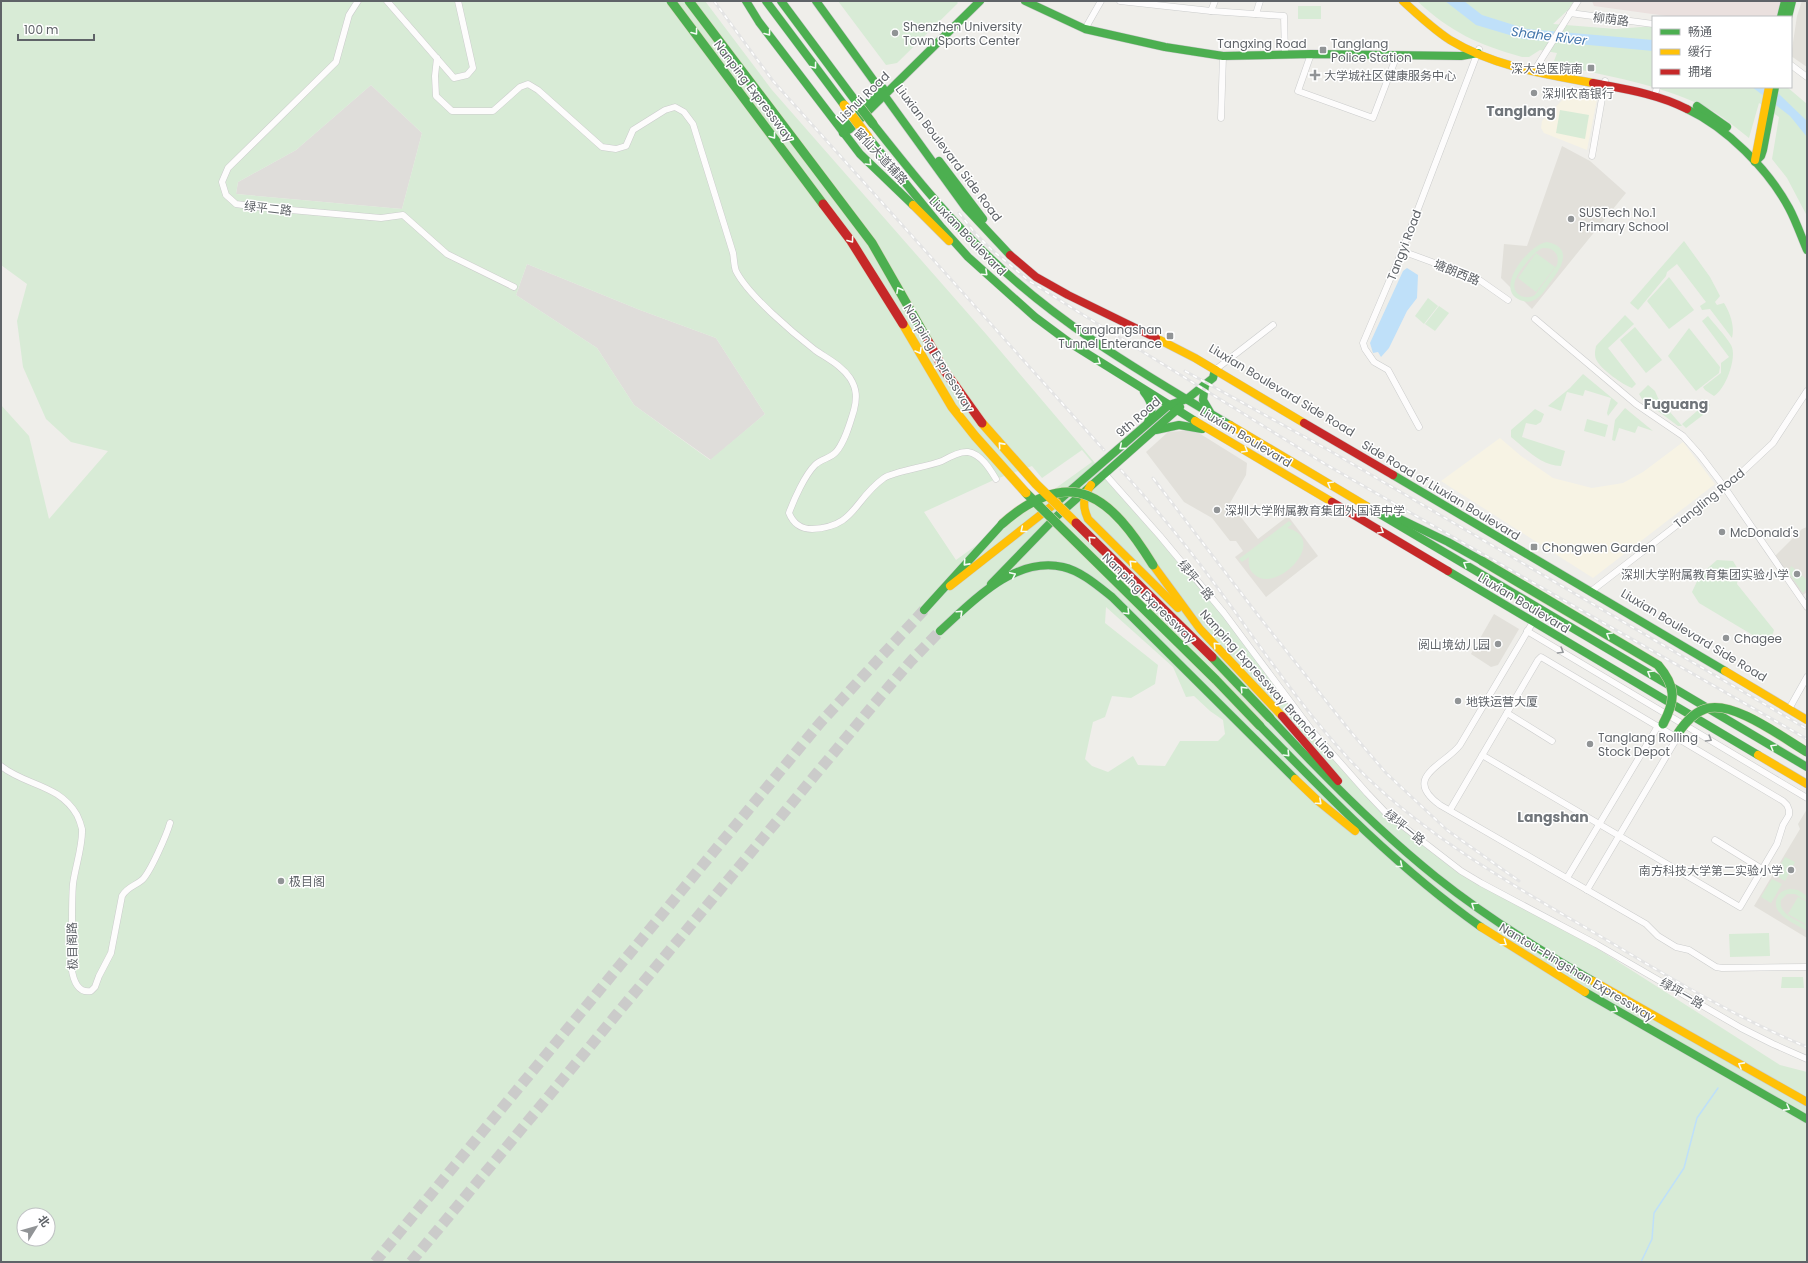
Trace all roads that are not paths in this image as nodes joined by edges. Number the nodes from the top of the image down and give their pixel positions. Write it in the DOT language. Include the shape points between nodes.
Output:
graph roads {
  1 [pos="358,1"];
  2 [pos="387,1"];
  3 [pos="458,1"];
  4 [pos="671,1"];
  5 [pos="689,1"];
  6 [pos="746,1"];
  7 [pos="766,1"];
  8 [pos="781,1"];
  9 [pos="816,1"];
  10 [pos="822,1"];
  11 [pos="972,1"];
  12 [pos="980,1"];
  13 [pos="1024,1"];
  14 [pos="1101,1"];
  15 [pos="1120,1"];
  16 [pos="1215,1"];
  17 [pos="1260,1"];
  18 [pos="1403,1"];
  19 [pos="1410,1"];
  20 [pos="1578,1"];
  21 [pos="1785,1"];
  22 [pos="1792,1"];
  23 [pos="1156,3"];
  24 [pos="1212,11"];
  25 [pos="1570,13"];
  26 [pos="1256,14"];
  27 [pos="1781,16"];
  28 [pos="1788,16"];
  29 [pos="1652,24"];
  30 [pos="1085,29"];
  31 [pos="1461,46"];
  32 [pos="1480,51"];
  33 [pos="1311,54"];
  34 [pos="1285,55"];
  35 [pos="1397,55"];
  36 [pos="1223,56"];
  37 [pos="1457,56"];
  38 [pos="437,58"];
  39 [pos="1792,66"];
  40 [pos="1535,69"];
  41 [pos="1807,76"];
  42 [pos="1605,84"];
  43 [pos="1769,88"];
  44 [pos="1775,88"];
  45 [pos="1656,89"];
  46 [pos="885,90"];
  47 [pos="1766,117"];
  48 [pos="1221,118"];
  49 [pos="843,133"];
  50 [pos="1592,156"];
  51 [pos="1757,159"];
  52 [pos="1807,236"];
  53 [pos="1807,250"];
  54 [pos="1402,251"];
  55 [pos="968,257"];
  56 [pos="514,287"];
  57 [pos="1508,300"];
  58 [pos="1535,319"];
  59 [pos="1273,324"];
  60 [pos="1218,369"];
  61 [pos="1205,385"];
  62 [pos="1138,387"];
  63 [pos="1807,391"];
  64 [pos="1187,399"];
  65 [pos="1173,408"];
  66 [pos="1212,415"];
  67 [pos="1419,427"];
  68 [pos="1144,433"];
  69 [pos="1221,436"];
  70 [pos="1104,473"];
  71 [pos="996,479"];
  72 [pos="1091,485"];
  73 [pos="1725,488"];
  74 [pos="1349,495"];
  75 [pos="1594,589"];
  76 [pos="942,592"];
  77 [pos="980,595"];
  78 [pos="1807,607"];
  79 [pos="924,610"];
  80 [pos="1533,622"];
  81 [pos="1200,629"];
  82 [pos="1527,631"];
  83 [pos="940,632"];
  84 [pos="1807,677"];
  85 [pos="1790,707"];
  86 [pos="1507,713"];
  87 [pos="1807,715"];
  88 [pos="1270,718"];
  89 [pos="1807,720"];
  90 [pos="1260,726"];
  91 [pos="1661,726"];
  92 [pos="1677,736"];
  93 [pos="1552,741"];
  94 [pos="1807,752"];
  95 [pos="1482,755"];
  96 [pos="1,766"];
  97 [pos="1807,767"];
  98 [pos="1807,784"];
  99 [pos="1807,798"];
  100 [pos="1450,810"];
  101 [pos="170,823"];
  102 [pos="1599,824"];
  103 [pos="1382,831"];
  104 [pos="1619,836"];
  105 [pos="1715,840"];
  106 [pos="1386,853"];
  107 [pos="1762,869"];
  108 [pos="1567,878"];
  109 [pos="1587,890"];
  110 [pos="1807,967"];
  111 [pos="1807,1059"];
  112 [pos="1807,1102"];
  113 [pos="1807,1118"];
  1 -- 56 [label="street, 绿平二路" via="349,15 336,62 228,168 222,182 226,195 236,204 257,207 381,218 403,215 447,254"];
  2 -- 38 [label="street"];
  3 -- 38 [label="street" via="473,68 467,76 454,78"];
  4 -- 90 [label="main road, Nanping Expressway, one-way, bridge" via="851,240 952,407 975,436 1030,498"];
  88 -- 5 [label="main road, Nanping Expressway, one-way, bridge" via="1226,671 1036,484 981,422 944,370 868,237"];
  6 -- 49 [label="main road, 留仙大道辅路, one-way"];
  7 -- 55 [label="main road, Liuxian Boulevard, one-way, bridge" via="868,137"];
  8 -- 64 [label="main road, Liuxian Boulevard, bridge" via="873,124 958,226 1022,287 1086,336"];
  9 -- 46 [label="main road, Liuxian Boulevard Side Road"];
  10 -- 46 [label="main road, Liuxian Boulevard Side Road"];
  11 -- 46 [label="main road, Lishui Road"];
  12 -- 46 [label="main road, Lishui Road"];
  13 -- 30 [label="main road, Tangxing Road"];
  14 -- 30 [label="street"];
  15 -- 23 [label="street"];
  16 -- 24 [label="street"];
  17 -- 26 [label="street"];
  18 -- 31 [label="main road" via="1438,32"];
  19 -- 32 [label="main road" via="1447,33"];
  20 -- 25 [label="street"];
  21 -- 27 [label="main road"];
  22 -- 28 [label="main road"];
  23 -- 24 [label="street"];
  24 -- 26 [label="street"];
  25 -- 29 [label="street, 柳荫路"];
  25 -- 40 [label="street"];
  26 -- 34 [label="street" via="1284,16"];
  30 -- 36 [label="main road, Tangxing Road" via="1165,47"];
  31 -- 32 [label="main road"];
  31 -- 37 [label="main road"];
  32 -- 37 [label="main road, Tangxing Road"];
  32 -- 40 [label="main road"];
  32 -- 54 [label="street, Tangyi Road"];
  33 -- 34 [label="main road, Tangxing Road"];
  33 -- 35 [label="main road, Tangxing Road"];
  33 -- 35 [label="street" via="1298,91 1374,118"];
  34 -- 36 [label="main road, Tangxing Road"];
  35 -- 37 [label="main road, Tangxing Road"];
  36 -- 48 [label="street"];
  38 -- 71 [label="street" via="436,96 452,111 493,111 520,87 528,84 602,147 616,149 626,146 633,130 665,110 675,107 684,112 693,124 733,253 735,270 767,309 814,349 840,366 851,379 857,393 854,410 842,442 835,453 816,464 810,472 789,513 792,520 808,529 832,526 842,522 868,492 886,477 935,464 963,453 976,455"];
  39 -- 41 [label="street"];
  40 -- 42 [label="main road"];
  42 -- 45 [label="main road"];
  42 -- 50 [label="street"];
  42 -- 51 [label="main road" via="1689,108 1722,129"];
  43 -- 47 [label="main road"];
  44 -- 47 [label="main road"];
  45 -- 51 [label="main road" via="1708,113 1734,133"];
  46 -- 49 [label="main road, Lishui Road" via="846,124"];
  46 -- 60 [label="main road, Liuxian Boulevard Side Road" via="978,214 1029,265 1071,292 1197,354"];
  46 -- 60 [label="main road, Side Road of Liuxian Boulevard" via="966,208 994,240 1026,269 1068,295"];
  47 -- 51 [label="main road" via="1763,150"];
  49 -- 55 [label="main road, 留仙大道辅路, one-way" via="864,158 926,220"];
  51 -- 52 [label="main road" via="1788,197"];
  51 -- 53 [label="main road" via="1788,207"];
  54 -- 57 [label="street, 塘朗西路" via="1478,279"];
  54 -- 67 [label="street, Tangyi Road" via="1363,343 1374,362 1388,370"];
  55 -- 62 [label="main road, Liuxian Boulevard, one-way" via="1035,317 1070,344"];
  58 -- 73 [label="street" via="1636,404 1683,436"];
  59 -- 60 [label="street"];
  60 -- 61 [label="main road, 9th Road"];
  60 -- 75 [label="main road, Liuxian Boulevard Side Road"];
  60 -- 85 [label="main road, Side Road of Liuxian Boulevard"];
  61 -- 64 [label="main road, 9th Road"];
  61 -- 66 [label="main road" via="1202,392 1204,404"];
  62 -- 65 [label="main road, Liuxian Boulevard"];
  62 -- 68 [label="main road" via="1148,397 1153,410"];
  63 -- 73 [label="street, Tangling Road" via="1773,443"];
  64 -- 65 [label="main road, 9th Road"];
  64 -- 66 [label="main road, Liuxian Boulevard"];
  65 -- 68 [label="main road, 9th Road"];
  65 -- 69 [label="main road, Liuxian Boulevard"];
  74 -- 66 [label="main road, Liuxian Boulevard, one-way"];
  68 -- 69 [label="main road" via="1174,425 1196,427"];
  68 -- 70 [label="main road, 9th Road"];
  68 -- 76 [label="main road, 9th Road, one-way"];
  69 -- 80 [label="main road, Liuxian Boulevard, one-way"];
  70 -- 72 [label="main road, 9th Road"];
  70 -- 111 [label="street, 绿坪一路" via="1224,613 1313,732 1386,812 1474,879 1596,944 1741,1028"];
  72 -- 77 [label="main road, 9th Road"];
  81 -- 72 [label="main road, one-way" via="1088,519 1084,512 1083,499"];
  73 -- 75 [label="street, Tangling Road"];
  73 -- 78 [label="street"];
  91 -- 74 [label="main road, one-way, bridge" via="1672,708 1673,690 1668,677 1658,665 1438,536"];
  97 -- 74 [label="main road, Liuxian Boulevard, one-way"];
  75 -- 85 [label="main road, Liuxian Boulevard Side Road"];
  76 -- 79 [label="main road"];
  81 -- 76 [label="main road, Nanping Expressway Branch Line, one-way, bridge" via="1129,529 1101,502 1083,494 1059,492 1040,496 1020,507 962,566"];
  83 -- 77 [label="main road, one-way"];
  77 -- 106 [label="main road, one-way" via="1012,575 1045,566 1061,567 1079,573 1095,583 1318,801"];
  80 -- 82 [label="street"];
  80 -- 98 [label="main road, Liuxian Boulevard"];
  103 -- 81 [label="main road, Nanping Expressway Branch Line, one-way" via="1290,725"];
  82 -- 99 [label="street, one-way"];
  82 -- 100 [label="street" via="1456,750 1428,772 1425,786 1428,794"];
  84 -- 85 [label="street"];
  85 -- 87 [label="main road, Liuxian Boulevard Side Road"];
  85 -- 89 [label="main road, Side Road of Liuxian Boulevard"];
  86 -- 91 [label="street" via="1541,658"];
  86 -- 93 [label="street"];
  86 -- 95 [label="street"];
  88 -- 103 [label="main road, Nantou-Pingshan Expressway" via="1339,792"];
  90 -- 106 [label="main road, Nantou-Pingshan Expressway, one-way"];
  91 -- 92 [label="street"];
  91 -- 102 [label="street"];
  92 -- 94 [label="main road, bridge" via="1689,718 1700,710 1721,706 1736,711"];
  92 -- 104 [label="street"];
  92 -- 107 [label="street" via="1787,805 1789,815 1782,825 1777,844"];
  95 -- 100 [label="street"];
  95 -- 102 [label="street"];
  96 -- 101 [label="street, 极目阁路" via="15,775 52,790 70,807 80,822 81,835 73,885 70,956 73,975 79,988 84,991 95,988 111,953 122,896 128,888 143,879 167,834"];
  100 -- 108 [label="street"];
  102 -- 104 [label="street"];
  102 -- 108 [label="street"];
  112 -- 103 [label="main road, Nantou-Pingshan Expressway, one-way" via="1549,956 1436,877"];
  104 -- 107 [label="street" via="1740,907"];
  104 -- 109 [label="street"];
  105 -- 107 [label="street"];
  106 -- 113 [label="main road, Nantou-Pingshan Expressway, one-way" via="1439,897 1507,946 1557,977"];
  108 -- 109 [label="street"];
  109 -- 110 [label="street" via="1646,924 1658,936 1676,947 1690,950 1719,968"];
}
